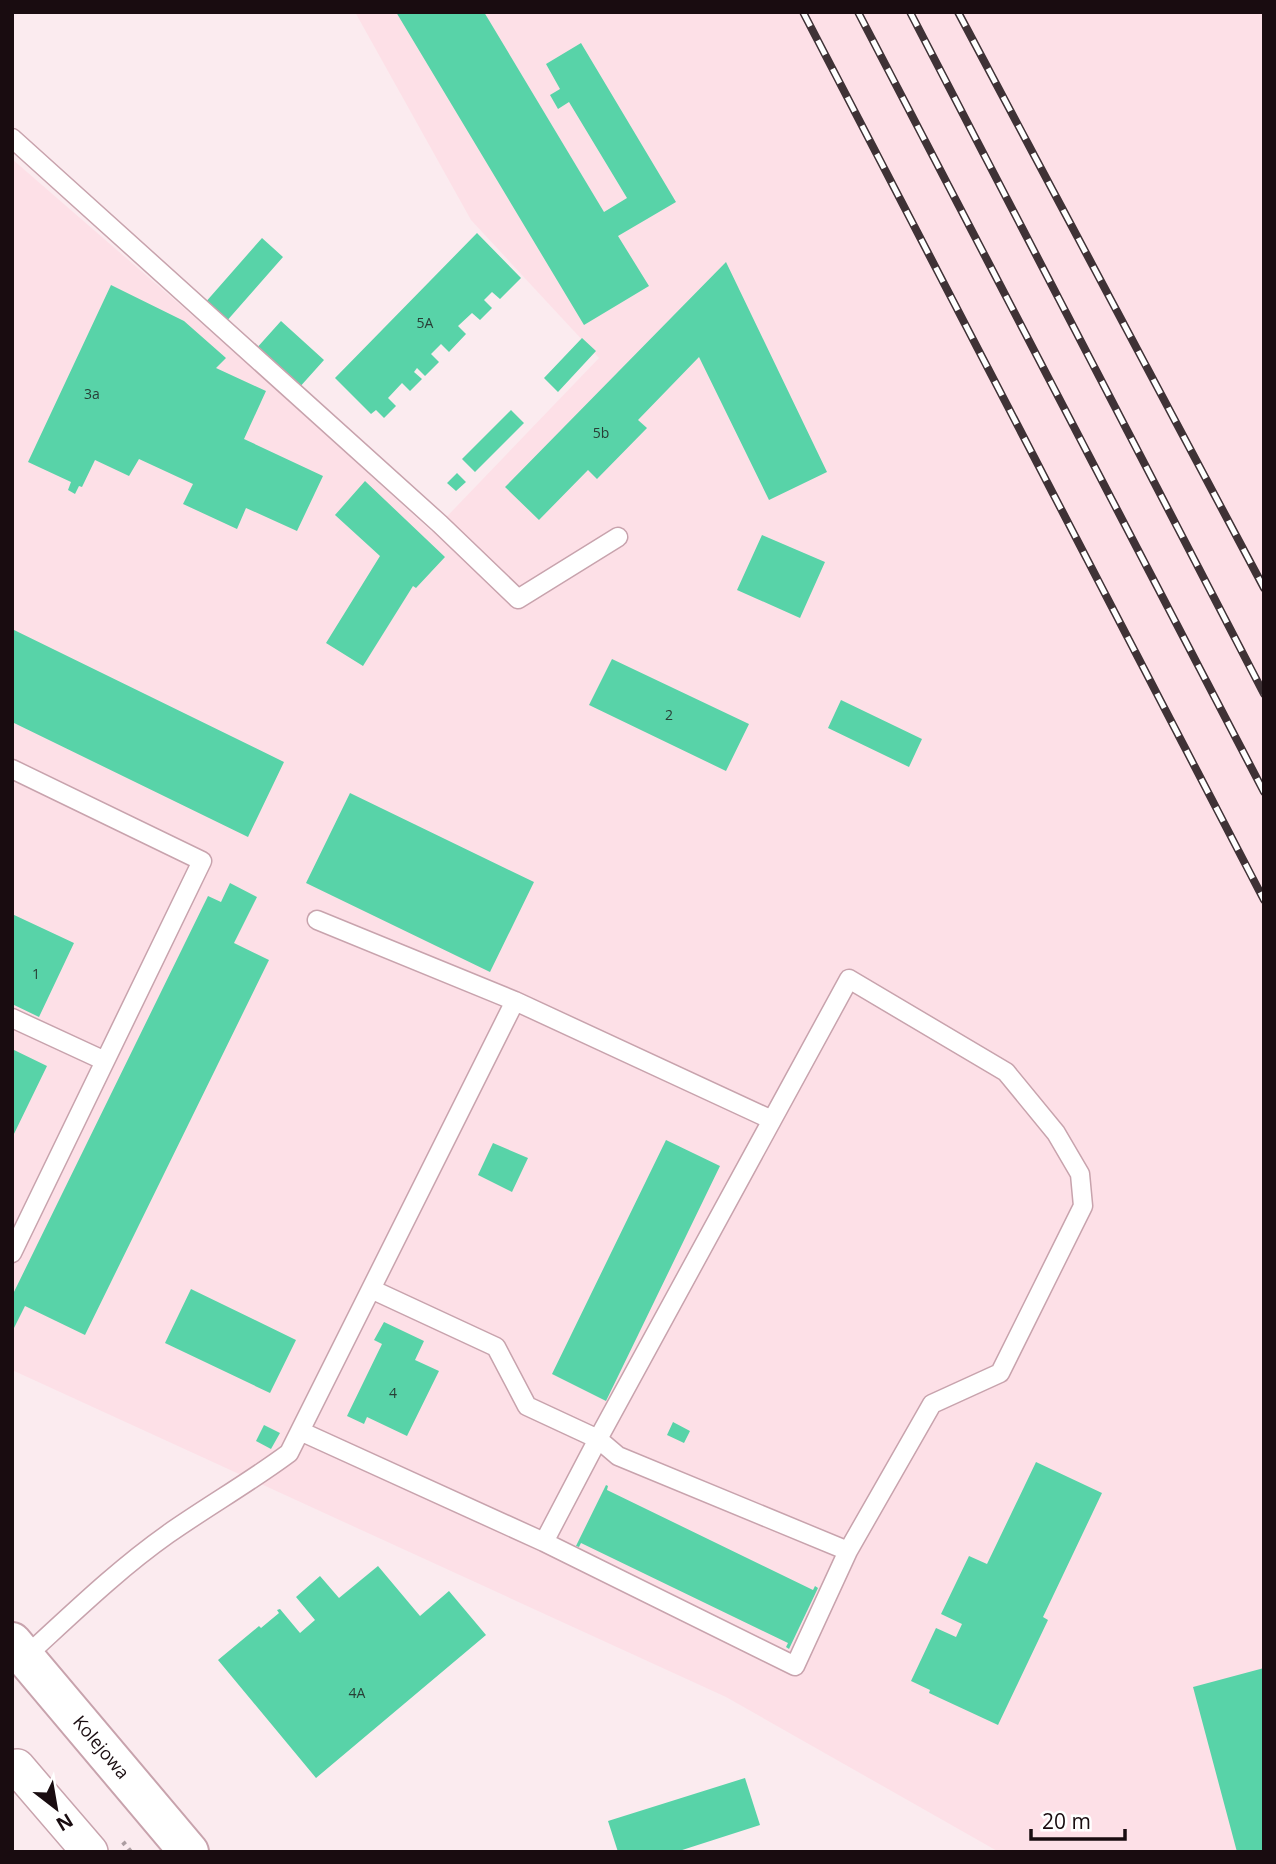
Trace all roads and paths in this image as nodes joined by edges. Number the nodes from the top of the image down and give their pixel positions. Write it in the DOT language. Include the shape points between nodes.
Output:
graph roads {
  1 [pos="12,138"];
  2 [pos="618,537"];
  3 [pos="12,769"];
  4 [pos="317,920"];
  5 [pos="514,1001"];
  6 [pos="12,1018"];
  7 [pos="105,1062"];
  8 [pos="772,1119"];
  9 [pos="12,1253"];
  10 [pos="371,1289"];
  11 [pos="300,1431"];
  12 [pos="598,1439"];
  13 [pos="544,1542"];
  14 [pos="848,1551"];
  15 [pos="19,1650"];
  16 [pos="12,1771"];
  17 [pos="90,1852"];
  18 [pos="189,1852"];
  1 -- 2 [label="lane" via="518,599"];
  3 -- 7 [label="lane" via="202,861"];
  4 -- 5 [label="lane"];
  5 -- 8 [label="lane"];
  5 -- 10 [label="lane"];
  6 -- 7 [label="lane"];
  7 -- 9 [label="lane"];
  8 -- 12 [label="lane"];
  8 -- 14 [label="lane" via="849,979 1006,1073 1056,1133 1080,1174 1083,1206 1000,1373 932,1404"];
  10 -- 11 [label="lane"];
  10 -- 12 [label="lane" via="496,1347 527,1406"];
  11 -- 13 [label="lane"];
  11 -- 15 [label="lane" via="289,1453 168,1535"];
  12 -- 13 [label="lane"];
  12 -- 14 [label="lane" via="618,1456"];
  13 -- 14 [label="lane" via="794,1666"];
  15 -- 18 [label="street, Kolejowa"];
  16 -- 17 [label="street" via="17,1767"];
}
